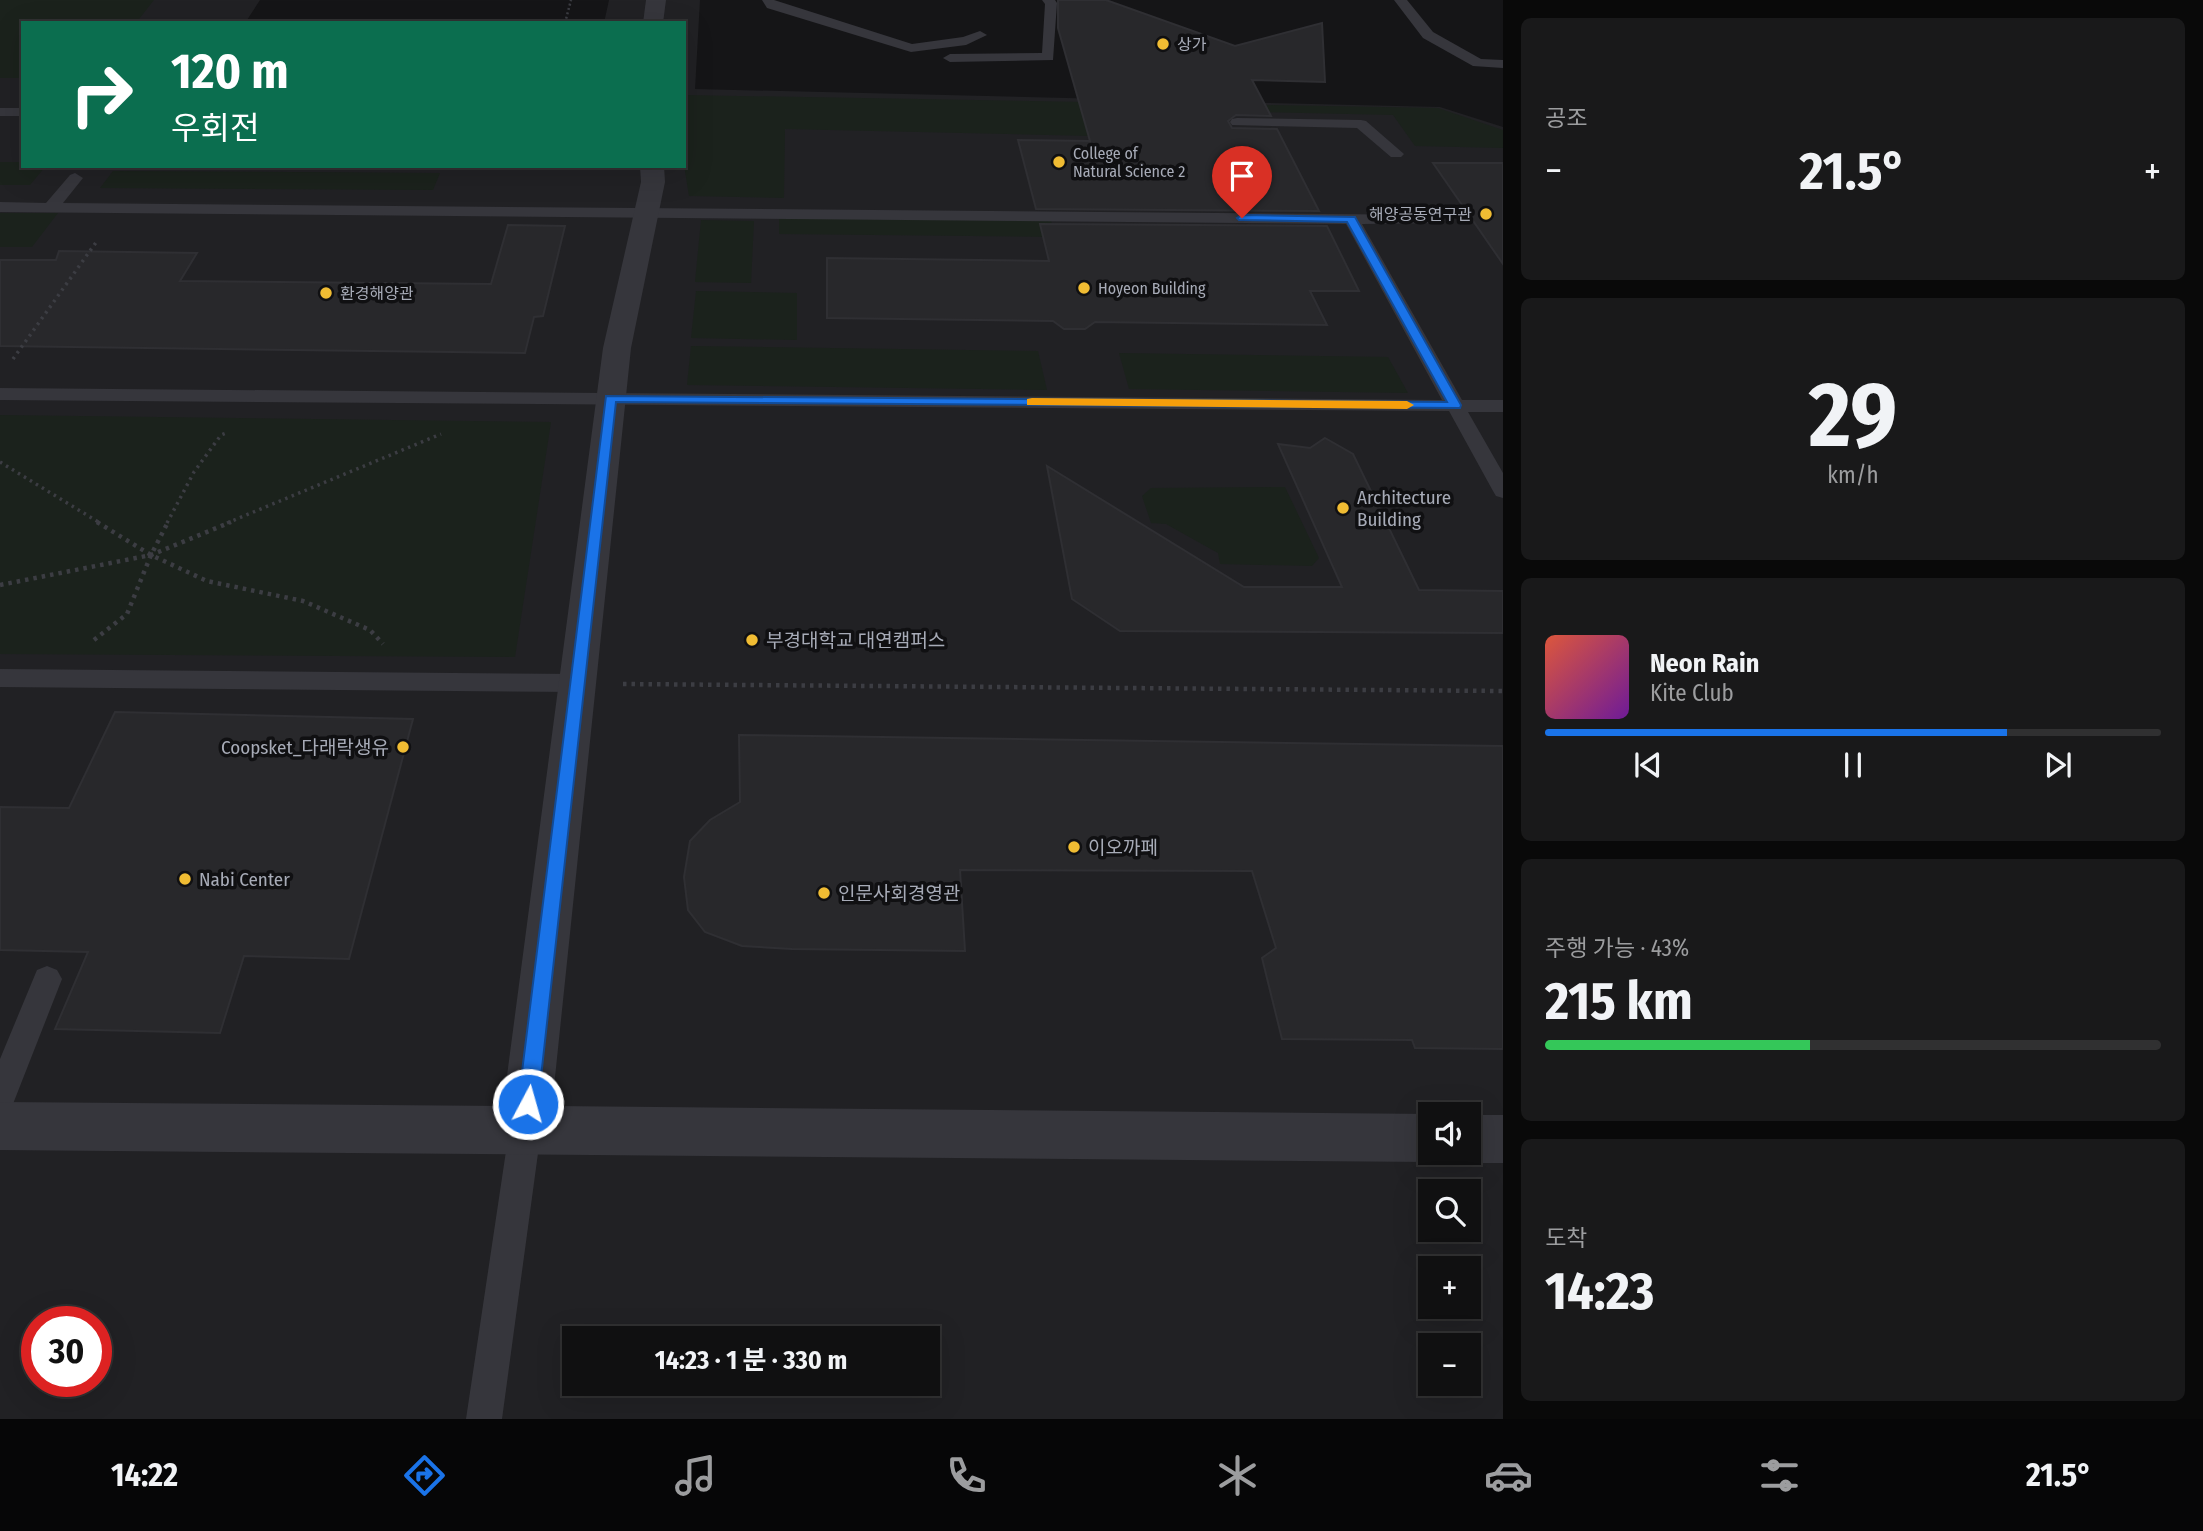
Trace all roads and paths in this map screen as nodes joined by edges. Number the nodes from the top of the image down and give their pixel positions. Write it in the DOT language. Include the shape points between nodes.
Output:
graph roads {
  1 [pos="571,0"];
  2 [pos="656,0"];
  3 [pos="768,0"];
  4 [pos="1048,0"];
  5 [pos="1400,0"];
  6 [pos="566,21"];
  7 [pos="653,21"];
  8 [pos="980,35"];
  9 [pos="950,58"];
  10 [pos="1503,64"];
  11 [pos="0,111"];
  12 [pos="21,112"];
  13 [pos="1237,122"];
  14 [pos="1396,154"];
  15 [pos="652,168"];
  16 [pos="75,178"];
  17 [pos="0,207"];
  18 [pos="51,207"];
  19 [pos="120,208"];
  20 [pos="646,212"];
  21 [pos="1351,219"];
  22 [pos="1437,220"];
  23 [pos="8,366"];
  24 [pos="0,394"];
  25 [pos="269,396"];
  26 [pos="481,398"];
  27 [pos="611,398"];
  28 [pos="1455,405"];
  29 [pos="1503,406"];
  30 [pos="0,462"];
  31 [pos="1503,491"];
  32 [pos="151,555"];
  33 [pos="0,585"];
  34 [pos="0,678"];
  35 [pos="61,679"];
  36 [pos="388,681"];
  37 [pos="577,683"];
  38 [pos="1503,691"];
  39 [pos="47,979"];
  40 [pos="0,1098"];
  41 [pos="0,1126"];
  42 [pos="525,1130"];
  43 [pos="1418,1138"];
  44 [pos="1481,1139"];
  45 [pos="1503,1139"];
  46 [pos="484,1419"];
  1 -- 6 [label="path"];
  2 -- 7 [label="street"];
  3 -- 8 [label="lane" via="771,5 911,47 966,41"];
  4 -- 9 [label="lane" via="1048,57"];
  5 -- 10 [label="lane" via="1428,35 1479,63"];
  11 -- 12 [label="lane"];
  13 -- 14 [label="lane" via="1361,124"];
  15 -- 20 [label="street"];
  16 -- 18 [label="lane"];
  17 -- 18 [label="lane"];
  18 -- 19 [label="lane"];
  19 -- 20 [label="lane"];
  19 -- 23 [label="path"];
  20 -- 21 [label="lane"];
  20 -- 27 [label="street"];
  21 -- 22 [label="lane"];
  21 -- 28 [label="lane"];
  24 -- 25 [label="lane"];
  25 -- 26 [label="lane"];
  25 -- 32 [label="path" via="258,418 221,435 207,453"];
  26 -- 27 [label="lane"];
  26 -- 32 [label="path" via="473,421"];
  27 -- 28 [label="lane"];
  27 -- 37 [label="street"];
  28 -- 29 [label="lane"];
  28 -- 31 [label="lane"];
  30 -- 32 [label="path"];
  32 -- 33 [label="path"];
  32 -- 35 [label="path" via="127,614 74,654"];
  32 -- 36 [label="path" via="207,581 303,601 370,630 393,656"];
  34 -- 35 [label="lane"];
  35 -- 36 [label="lane"];
  36 -- 37 [label="lane"];
  37 -- 38 [label="path"];
  37 -- 42 [label="street"];
  39 -- 40 [label="lane"];
  41 -- 42 [label="street"];
  42 -- 43 [label="street"];
  42 -- 46 [label="lane"];
  44 -- 45 [label="street"];
}
